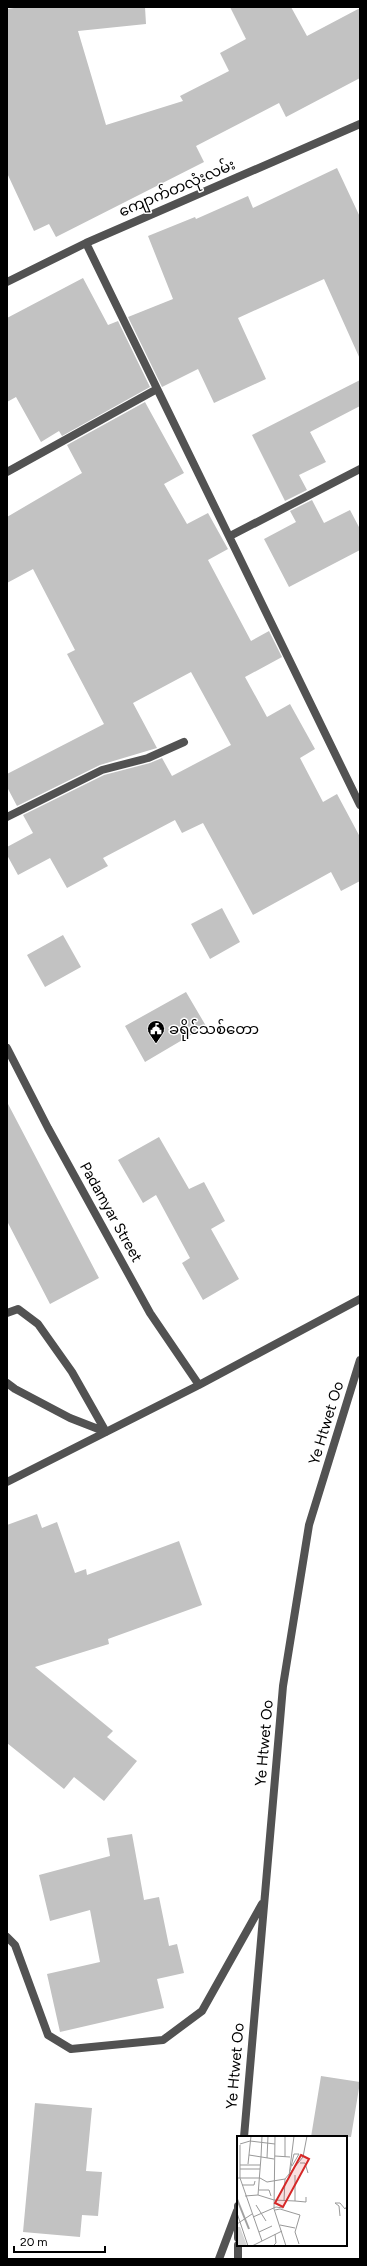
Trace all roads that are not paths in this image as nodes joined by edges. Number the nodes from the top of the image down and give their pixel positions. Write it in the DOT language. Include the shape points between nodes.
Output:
graph roads {
  1 [pos="360,124"];
  2 [pos="86,243"];
  3 [pos="7,282"];
  4 [pos="157,388"];
  5 [pos="360,469"];
  6 [pos="7,472"];
  7 [pos="230,536"];
  8 [pos="184,742"];
  9 [pos="360,805"];
  10 [pos="7,817"];
  11 [pos="7,1048"];
  12 [pos="360,1299"];
  13 [pos="7,1313"];
  14 [pos="360,1360"];
  15 [pos="7,1383"];
  16 [pos="199,1385"];
  17 [pos="106,1432"];
  18 [pos="7,1482"];
  19 [pos="263,1902"];
  20 [pos="7,1937"];
  21 [pos="244,2136"];
  22 [pos="237,2214"];
  23 [pos="238,2246"];
  24 [pos="219,2259"];
  25 [pos="238,2259"];
  1 -- 2 [label="street, ကျောက်တလုံးလမ်း"];
  2 -- 3 [label="street, ကျောက်တလုံးလမ်း"];
  2 -- 4 [label="street"];
  4 -- 6 [label="street"];
  4 -- 7 [label="street"];
  5 -- 7 [label="street"];
  7 -- 9 [label="street"];
  8 -- 10 [label="street" via="148,758 102,770"];
  11 -- 16 [label="street, Padamyar Street" via="150,1313"];
  12 -- 16 [label="street"];
  13 -- 17 [label="street" via="18,1309 38,1324 72,1372"];
  14 -- 19 [label="street, Ye Htwet Oo" via="309,1525 283,1686"];
  15 -- 17 [label="street" via="70,1418"];
  16 -- 17 [label="street"];
  17 -- 18 [label="street"];
  19 -- 20 [label="street" via="202,2011 163,2040 71,2049 56,2041 48,2035 15,1945"];
  19 -- 21 [label="street, Ye Htwet Oo"];
  22 -- 24 [label="street"];
  23 -- 25 [label="street"];
}
